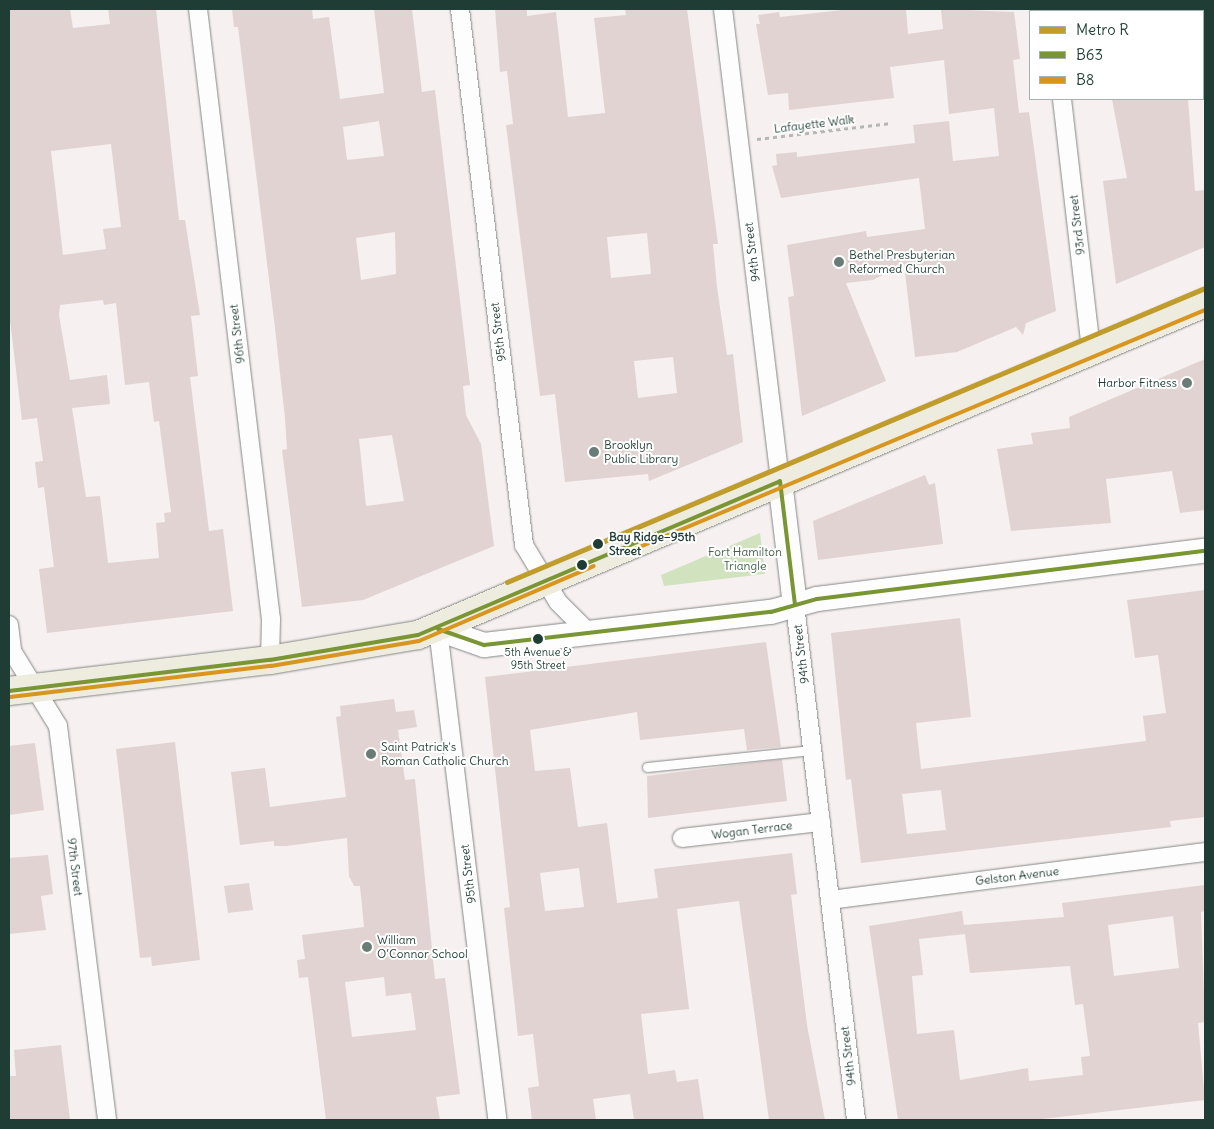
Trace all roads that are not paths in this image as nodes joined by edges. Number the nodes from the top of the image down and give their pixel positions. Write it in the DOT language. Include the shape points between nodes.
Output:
graph roads {
  1 [pos="198,9"];
  2 [pos="460,9"];
  3 [pos="723,9"];
  4 [pos="1062,100"];
  5 [pos="1205,304"];
  6 [pos="1091,351"];
  7 [pos="780,481"];
  8 [pos="1205,551"];
  9 [pos="543,582"];
  10 [pos="795,605"];
  11 [pos="9,626"];
  12 [pos="438,629"];
  13 [pos="590,633"];
  14 [pos="270,660"];
  15 [pos="21,689"];
  16 [pos="812,750"];
  17 [pos="647,767"];
  18 [pos="821,822"];
  19 [pos="682,838"];
  20 [pos="1205,852"];
  21 [pos="830,900"];
  22 [pos="107,1120"];
  23 [pos="497,1120"];
  24 [pos="856,1120"];
  1 -- 14 [label="street, 96th Street" via="271,619"];
  2 -- 9 [label="street, 95th Street" via="524,544"];
  3 -- 7 [label="street, 94th Street"];
  4 -- 6 [label="street, 93rd Street"];
  5 -- 6 [label="main road"];
  6 -- 7 [label="main road"];
  7 -- 9 [label="main road"];
  7 -- 10 [label="street, 94th Street"];
  8 -- 10 [label="street"];
  9 -- 12 [label="main road"];
  9 -- 13 [label="street, 95th Street"];
  10 -- 13 [label="street" via="771,612"];
  10 -- 16 [label="street, 94th Street"];
  11 -- 15 [label="street, 97th Street"];
  12 -- 13 [label="street" via="484,645"];
  12 -- 14 [label="main road"];
  12 -- 23 [label="street, 95th Street"];
  14 -- 15 [label="main road"];
  15 -- 22 [label="street, 97th Street" via="58,726"];
  16 -- 17 [label="lane"];
  16 -- 18 [label="street, 94th Street"];
  18 -- 19 [label="street, Wogan Terrace"];
  18 -- 21 [label="street, 94th Street"];
  20 -- 21 [label="street, Gelston Avenue"];
  21 -- 24 [label="street, 94th Street"];
}
